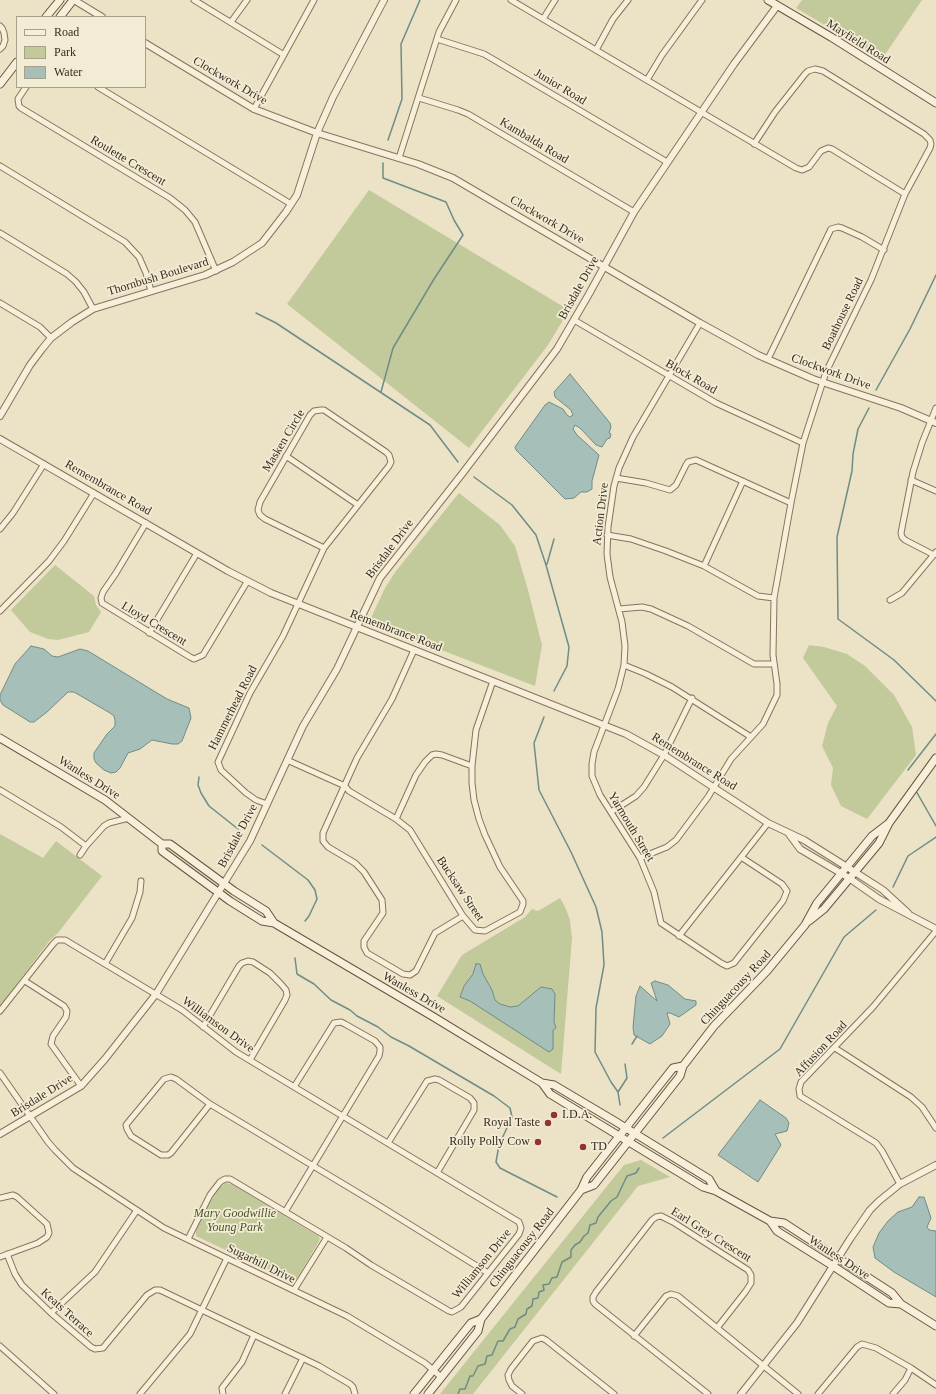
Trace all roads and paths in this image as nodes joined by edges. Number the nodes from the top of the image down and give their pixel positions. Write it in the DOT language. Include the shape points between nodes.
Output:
graph roads {
  1 [pos="60,0"];
  2 [pos="74,0"];
  3 [pos="194,0"];
  4 [pos="247,0"];
  5 [pos="314,0"];
  6 [pos="384,0"];
  7 [pos="456,0"];
  8 [pos="511,0"];
  9 [pos="555,0"];
  10 [pos="628,0"];
  11 [pos="702,0"];
  12 [pos="768,0"];
  13 [pos="777,6"];
  14 [pos="47,16"];
  15 [pos="61,16"];
  16 [pos="100,16"];
  17 [pos="544,19"];
  18 [pos="231,22"];
  19 [pos="0,26"];
  20 [pos="437,39"];
  21 [pos="146,44"];
  22 [pos="0,49"];
  23 [pos="596,50"];
  24 [pos="284,55"];
  25 [pos="16,63"];
  26 [pos="647,80"];
  27 [pos="0,84"];
  28 [pos="25,88"];
  29 [pos="100,88"];
  30 [pos="419,98"];
  31 [pos="936,103"];
  32 [pos="254,109"];
  33 [pos="701,112"];
  34 [pos="317,133"];
  35 [pos="754,144"];
  36 [pos="399,158"];
  37 [pos="667,162"];
  38 [pos="0,166"];
  39 [pos="905,194"];
  40 [pos="291,204"];
  41 [pos="634,212"];
  42 [pos="0,233"];
  43 [pos="884,250"];
  44 [pos="604,266"];
  45 [pos="216,271"];
  46 [pos="151,291"];
  47 [pos="0,302"];
  48 [pos="93,309"];
  49 [pos="574,320"];
  50 [pos="700,322"];
  51 [pos="51,338"];
  52 [pos="768,359"];
  53 [pos="669,376"];
  54 [pos="822,382"];
  55 [pos="936,408"];
  56 [pos="0,416"];
  57 [pos="933,422"];
  58 [pos="0,439"];
  59 [pos="803,443"];
  60 [pos="286,456"];
  61 [pos="44,464"];
  62 [pos="616,478"];
  63 [pos="911,480"];
  64 [pos="743,481"];
  65 [pos="936,491"];
  66 [pos="94,493"];
  67 [pos="791,503"];
  68 [pos="358,505"];
  69 [pos="146,524"];
  70 [pos="0,528"];
  71 [pos="607,535"];
  72 [pos="324,548"];
  73 [pos="197,553"];
  74 [pos="935,553"];
  75 [pos="704,566"];
  76 [pos="247,582"];
  77 [pos="774,598"];
  78 [pos="890,600"];
  79 [pos="298,605"];
  80 [pos="619,609"];
  81 [pos="0,611"];
  82 [pos="356,628"];
  83 [pos="149,633"];
  84 [pos="414,650"];
  85 [pos="774,664"];
  86 [pos="624,665"];
  87 [pos="493,681"];
  88 [pos="692,698"];
  89 [pos="605,725"];
  90 [pos="751,737"];
  91 [pos="0,738"];
  92 [pos="664,755"];
  93 [pos="936,758"];
  94 [pos="287,760"];
  95 [pos="472,766"];
  96 [pos="345,786"];
  97 [pos="713,787"];
  98 [pos="0,790"];
  99 [pos="268,804"];
  100 [pos="611,812"];
  101 [pos="129,818"];
  102 [pos="396,819"];
  103 [pos="889,822"];
  104 [pos="768,823"];
  105 [pos="788,833"];
  106 [pos="162,844"];
  107 [pos="86,846"];
  108 [pos="80,855"];
  109 [pos="741,857"];
  110 [pos="640,858"];
  111 [pos="847,867"];
  112 [pos="855,872"];
  113 [pos="841,874"];
  114 [pos="849,878"];
  115 [pos="141,881"];
  116 [pos="224,884"];
  117 [pos="218,893"];
  118 [pos="908,913"];
  119 [pos="464,916"];
  120 [pos="274,923"];
  121 [pos="805,925"];
  122 [pos="936,930"];
  123 [pos="679,936"];
  124 [pos="105,964"];
  125 [pos="24,981"];
  126 [pos="156,994"];
  127 [pos="0,1011"];
  128 [pos="203,1027"];
  129 [pos="835,1048"];
  130 [pos="250,1060"];
  131 [pos="683,1066"];
  132 [pos="0,1073"];
  133 [pos="542,1083"];
  134 [pos="81,1086"];
  135 [pos="294,1087"];
  136 [pos="210,1104"];
  137 [pos="343,1116"];
  138 [pos="31,1117"];
  139 [pos="626,1128"];
  140 [pos="936,1128"];
  141 [pos="635,1133"];
  142 [pos="0,1134"];
  143 [pos="619,1136"];
  144 [pos="628,1142"];
  145 [pos="388,1143"];
  146 [pos="936,1165"];
  147 [pos="314,1166"];
  148 [pos="437,1173"];
  149 [pos="900,1184"];
  150 [pos="581,1190"];
  151 [pos="716,1191"];
  152 [pos="0,1198"];
  153 [pos="137,1210"];
  154 [pos="285,1212"];
  155 [pos="770,1221"];
  156 [pos="327,1237"];
  157 [pos="188,1239"];
  158 [pos="8,1254"];
  159 [pos="0,1257"];
  160 [pos="227,1258"];
  161 [pos="838,1258"];
  162 [pos="833,1266"];
  163 [pos="488,1273"];
  164 [pos="294,1290"];
  165 [pos="901,1304"];
  166 [pos="202,1310"];
  167 [pos="51,1313"];
  168 [pos="480,1319"];
  169 [pos="936,1326"];
  170 [pos="716,1328"];
  171 [pos="254,1335"];
  172 [pos="634,1336"];
  173 [pos="0,1346"];
  174 [pos="303,1358"];
  175 [pos="763,1366"];
  176 [pos="911,1368"];
  177 [pos="433,1370"];
  178 [pos="441,1377"];
  179 [pos="936,1385"];
  180 [pos="54,1394"];
  181 [pos="140,1394"];
  182 [pos="223,1394"];
  183 [pos="285,1394"];
  184 [pos="355,1394"];
  185 [pos="414,1394"];
  186 [pos="428,1394"];
  187 [pos="522,1394"];
  188 [pos="614,1394"];
  189 [pos="708,1394"];
  190 [pos="741,1394"];
  191 [pos="798,1394"];
  192 [pos="818,1394"];
  193 [pos="893,1394"];
  1 -- 14 [label="main road"];
  2 -- 15 [label="main road"];
  2 -- 16 [label="street"];
  3 -- 18 [label="street"];
  4 -- 18 [label="street"];
  5 -- 24 [label="street"];
  6 -- 34 [label="street, Thornbush Boulevard"];
  7 -- 20 [label="street"];
  8 -- 17 [label="street"];
  9 -- 17 [label="street"];
  10 -- 23 [label="street" via="613,19"];
  11 -- 26 [label="street"];
  12 -- 13 [label="main road, Mayfield Road"];
  13 -- 31 [label="main road, Mayfield Road"];
  13 -- 33 [label="street, Brisdale Drive"];
  17 -- 23 [label="street"];
  18 -- 24 [label="street"];
  19 -- 22 [label="street" via="5,40"];
  20 -- 30 [label="street"];
  20 -- 37 [label="street, Junior Road" via="484,54"];
  21 -- 32 [label="street, Clockwork Drive"];
  23 -- 26 [label="street"];
  24 -- 32 [label="street"];
  25 -- 27 [label="main road"];
  26 -- 33 [label="street"];
  28 -- 45 [label="street, Roulette Crescent" via="18,99 21,108 170,198 185,210 195,222"];
  29 -- 40 [label="street"];
  30 -- 36 [label="street"];
  30 -- 41 [label="street, Kambalda Road" via="468,114"];
  32 -- 34 [label="street, Clockwork Drive"];
  33 -- 35 [label="street"];
  33 -- 37 [label="street, Brisdale Drive"];
  34 -- 36 [label="street, Clockwork Drive"];
  34 -- 40 [label="street, Thornbush Boulevard" via="301,184"];
  35 -- 39 [label="street" via="802,170 809,167 824,148 832,149"];
  35 -- 39 [label="street, Boathouse Road" via="805,74 812,69 819,69 930,140 930,148"];
  36 -- 44 [label="street, Clockwork Drive" via="453,178"];
  37 -- 41 [label="street, Brisdale Drive"];
  38 -- 46 [label="street" via="125,242 139,258"];
  39 -- 43 [label="street, Boathouse Road"];
  40 -- 45 [label="street, Thornbush Boulevard" via="262,242"];
  41 -- 44 [label="street, Brisdale Drive"];
  42 -- 48 [label="street" via="67,274 80,287"];
  43 -- 52 [label="street" via="842,228 831,229"];
  43 -- 54 [label="street, Boathouse Road"];
  44 -- 49 [label="street, Brisdale Drive"];
  44 -- 50 [label="street, Clockwork Drive"];
  45 -- 46 [label="street, Thornbush Boulevard"];
  46 -- 48 [label="street, Thornbush Boulevard"];
  47 -- 51 [label="street" via="40,327"];
  48 -- 51 [label="street, Thornbush Boulevard"];
  49 -- 53 [label="street, Block Road"];
  49 -- 82 [label="street, Brisdale Drive" via="557,349 380,578"];
  50 -- 52 [label="street, Clockwork Drive"];
  50 -- 53 [label="street, Action Drive"];
  51 -- 56 [label="street, Thornbush Boulevard" via="30,365"];
  52 -- 54 [label="street, Clockwork Drive"];
  53 -- 59 [label="street, Block Road" via="724,408"];
  53 -- 62 [label="street, Action Drive" via="633,437"];
  54 -- 57 [label="street, Clockwork Drive" via="901,408"];
  54 -- 59 [label="street, Boathouse Road"];
  55 -- 57 [label="street"];
  57 -- 63 [label="street" via="919,450"];
  58 -- 61 [label="street, Remembrance Road"];
  59 -- 67 [label="street, Boathouse Road"];
  60 -- 68 [label="street"];
  60 -- 68 [label="street, Masken Circle" via="310,415 321,410 386,452 390,458 389,466"];
  60 -- 72 [label="street, Masken Circle" via="258,506 259,513 265,519"];
  61 -- 66 [label="street, Remembrance Road"];
  61 -- 70 [label="street" via="13,514"];
  62 -- 64 [label="street" via="670,490 676,485 688,462 696,460"];
  62 -- 71 [label="street, Action Drive"];
  63 -- 65 [label="street"];
  63 -- 74 [label="street" via="902,537"];
  64 -- 67 [label="street"];
  64 -- 75 [label="street"];
  66 -- 69 [label="street, Remembrance Road"];
  66 -- 81 [label="street" via="49,561"];
  67 -- 77 [label="street, Boathouse Road"];
  68 -- 72 [label="street, Masken Circle"];
  69 -- 73 [label="street, Remembrance Road"];
  69 -- 83 [label="street, Lloyd Crescent" via="101,598 102,604 106,607"];
  71 -- 75 [label="street" via="653,546"];
  71 -- 80 [label="street, Action Drive" via="608,567"];
  72 -- 79 [label="street, Masken Circle"];
  73 -- 76 [label="street, Remembrance Road"];
  73 -- 83 [label="street"];
  74 -- 78 [label="street" via="902,593"];
  75 -- 77 [label="street" via="758,596"];
  76 -- 79 [label="street, Remembrance Road"];
  76 -- 83 [label="street, Lloyd Crescent" via="199,658 190,657"];
  77 -- 85 [label="street, Boathouse Road"];
  79 -- 82 [label="street, Remembrance Road"];
  79 -- 99 [label="street, Hammerhead Road" via="250,692 218,762 221,770 246,793"];
  80 -- 85 [label="street" via="651,609 688,626 754,664"];
  80 -- 86 [label="street, Action Drive" via="624,636"];
  82 -- 84 [label="street, Remembrance Road"];
  82 -- 94 [label="street, Brisdale Drive"];
  84 -- 87 [label="street, Remembrance Road"];
  84 -- 96 [label="street" via="392,698 359,753"];
  85 -- 90 [label="street, Boathouse Road" via="777,695 762,724"];
  86 -- 88 [label="street"];
  86 -- 89 [label="street, Action Drive"];
  87 -- 89 [label="street, Remembrance Road"];
  87 -- 95 [label="street, Bucksaw Street" via="476,730"];
  88 -- 90 [label="street"];
  88 -- 92 [label="street"];
  89 -- 92 [label="street, Remembrance Road"];
  89 -- 100 [label="street, Yarmouth Street" via="592,759 592,776 596,789"];
  90 -- 97 [label="street, Boathouse Road" via="731,759"];
  91 -- 101 [label="main road, Wanless Drive" via="105,800"];
  92 -- 97 [label="street, Remembrance Road"];
  92 -- 100 [label="street" via="640,792"];
  93 -- 103 [label="main road, Chinguacousy Road"];
  94 -- 96 [label="street, Bucksaw Street"];
  94 -- 99 [label="street, Brisdale Drive"];
  95 -- 102 [label="street" via="432,754 416,775"];
  95 -- 119 [label="street, Bucksaw Street" via="478,819 500,867 523,904 520,912 484,931 475,930"];
  96 -- 102 [label="street, Bucksaw Street"];
  96 -- 119 [label="street" via="322,837 325,845 354,862 364,872 382,900 383,913 364,941 365,950 403,974 410,975 418,968 436,933"];
  97 -- 104 [label="street, Remembrance Road"];
  97 -- 110 [label="street, Boathouse Road" via="676,840 667,847"];
  98 -- 107 [label="street"];
  99 -- 116 [label="street, Brisdale Drive" via="250,841"];
  100 -- 110 [label="street, Yarmouth Street"];
  101 -- 106 [label="main road, Wanless Drive"];
  101 -- 107 [label="street" via="104,826"];
  102 -- 119 [label="street, Bucksaw Street" via="410,830"];
  103 -- 111 [label="main road, Chinguacousy Road" via="872,836"];
  103 -- 112 [label="main road, Chinguacousy Road" via="879,843"];
  104 -- 105 [label="street, Remembrance Road"];
  104 -- 109 [label="street"];
  105 -- 111 [label="street, Remembrance Road"];
  105 -- 113 [label="street, Remembrance Road" via="800,849"];
  106 -- 116 [label="main road, Wanless Drive" via="170,844"];
  106 -- 117 [label="main road, Wanless Drive" via="162,852"];
  107 -- 108 [label="street"];
  109 -- 123 [label="street"];
  109 -- 123 [label="street, Yarmouth Street" via="785,887 787,891 783,901 730,965 721,963"];
  110 -- 123 [label="street, Yarmouth Street" via="652,887 661,923"];
  111 -- 112 [label="street, Remembrance Road"];
  111 -- 113 [label="main road, Chinguacousy Road"];
  112 -- 114 [label="main road, Chinguacousy Road"];
  112 -- 118 [label="street, Remembrance Road" via="883,890"];
  113 -- 114 [label="street, Remembrance Road"];
  113 -- 121 [label="main road, Chinguacousy Road" via="817,903"];
  114 -- 118 [label="street, Remembrance Road" via="879,899"];
  114 -- 121 [label="main road, Chinguacousy Road" via="824,909"];
  115 -- 124 [label="street" via="132,918"];
  116 -- 117 [label="street, Brisdale Drive"];
  116 -- 120 [label="main road, Wanless Drive" via="266,911"];
  117 -- 120 [label="main road, Wanless Drive" via="262,921"];
  117 -- 126 [label="street, Brisdale Drive"];
  118 -- 122 [label="street, Remembrance Road"];
  120 -- 133 [label="main road, Wanless Drive"];
  121 -- 131 [label="main road, Chinguacousy Road" via="767,971 714,1026"];
  122 -- 129 [label="street, Affusion Road"];
  124 -- 125 [label="street, Williamson Drive" via="61,939 53,944"];
  124 -- 126 [label="street, Williamson Drive"];
  125 -- 127 [label="street"];
  125 -- 134 [label="street" via="64,1006 66,1017 53,1036 52,1044"];
  126 -- 128 [label="street, Williamson Drive"];
  126 -- 134 [label="street, Brisdale Drive"];
  128 -- 130 [label="street, Williamson Drive" via="228,1047"];
  128 -- 130 [label="street" via="242,963 253,962 270,973 286,990 287,995"];
  129 -- 140 [label="street" via="911,1097"];
  129 -- 149 [label="street, Affusion Road" via="801,1082 800,1096 876,1143"];
  130 -- 135 [label="street, Williamson Drive"];
  131 -- 139 [label="main road, Chinguacousy Road" via="674,1068"];
  131 -- 141 [label="main road, Chinguacousy Road" via="680,1076"];
  132 -- 138 [label="street, Sugarhill Drive"];
  133 -- 139 [label="main road, Wanless Drive" via="554,1085"];
  133 -- 143 [label="main road, Wanless Drive" via="550,1094"];
  134 -- 138 [label="street, Brisdale Drive"];
  135 -- 137 [label="street, Williamson Drive"];
  135 -- 137 [label="street" via="334,1024 341,1022 375,1041 380,1047 379,1056"];
  136 -- 136 [label="street" via="176,1079 164,1079 126,1125 127,1129 131,1136 161,1155 168,1155"];
  136 -- 147 [label="street"];
  137 -- 145 [label="street, Williamson Drive"];
  137 -- 147 [label="street"];
  138 -- 142 [label="street, Brisdale Drive"];
  138 -- 153 [label="street, Sugarhill Drive" via="48,1142 66,1161"];
  139 -- 141 [label="main road, Wanless Drive"];
  139 -- 143 [label="main road, Chinguacousy Road"];
  141 -- 144 [label="main road, Chinguacousy Road"];
  141 -- 151 [label="main road, Wanless Drive" via="709,1179"];
  143 -- 144 [label="main road, Wanless Drive"];
  143 -- 150 [label="main road, Chinguacousy Road" via="587,1177"];
  144 -- 150 [label="main road, Chinguacousy Road" via="594,1184"];
  144 -- 151 [label="main road, Wanless Drive" via="703,1187"];
  145 -- 148 [label="street, Williamson Drive"];
  145 -- 148 [label="street" via="427,1081 435,1078 470,1098 474,1103 474,1110"];
  146 -- 149 [label="street"];
  147 -- 154 [label="street"];
  147 -- 163 [label="street"];
  148 -- 163 [label="street, Williamson Drive" via="520,1225 520,1234"];
  149 -- 161 [label="street" via="870,1210"];
  150 -- 168 [label="main road, Chinguacousy Road"];
  151 -- 155 [label="main road, Wanless Drive"];
  152 -- 158 [label="street" via="13,1195 17,1197 44,1220 49,1234 43,1240"];
  153 -- 157 [label="street, Sugarhill Drive" via="164,1228"];
  153 -- 167 [label="street" via="96,1272"];
  154 -- 156 [label="street, Williamson Drive"];
  154 -- 157 [label="street, Williamson Drive" via="235,1181 225,1179 210,1195"];
  155 -- 161 [label="main road, Wanless Drive" via="784,1223"];
  155 -- 162 [label="main road, Wanless Drive" via="777,1231"];
  156 -- 163 [label="street, Williamson Drive" via="452,1312 461,1306"];
  156 -- 164 [label="street"];
  157 -- 160 [label="street, Sugarhill Drive"];
  158 -- 159 [label="street"];
  158 -- 167 [label="street, Keats Terrace" via="18,1280"];
  160 -- 164 [label="street, Sugarhill Drive"];
  160 -- 166 [label="street"];
  161 -- 162 [label="street"];
  161 -- 165 [label="main road, Wanless Drive" via="892,1293"];
  162 -- 165 [label="main road, Wanless Drive" via="888,1303"];
  162 -- 175 [label="street" via="797,1324"];
  164 -- 177 [label="street, Sugarhill Drive" via="347,1316"];
  165 -- 169 [label="main road, Wanless Drive"];
  166 -- 167 [label="street, Keats Terrace" via="160,1290 150,1292 99,1349 91,1347"];
  166 -- 171 [label="street"];
  166 -- 181 [label="street" via="190,1334"];
  168 -- 177 [label="main road, Chinguacousy Road" via="471,1322"];
  168 -- 178 [label="main road, Chinguacousy Road" via="478,1331"];
  170 -- 172 [label="street" via="678,1296 671,1294 661,1301"];
  170 -- 172 [label="street, Earl Grey Crescent" via="746,1292 752,1275 748,1270 661,1216 652,1220 593,1297 595,1304"];
  170 -- 175 [label="street"];
  171 -- 174 [label="street"];
  171 -- 182 [label="street" via="242,1362 222,1388"];
  172 -- 189 [label="street, Earl Grey Crescent"];
  173 -- 180 [label="street"];
  174 -- 183 [label="street"];
  174 -- 184 [label="street" via="350,1384"];
  175 -- 190 [label="street"];
  175 -- 191 [label="street"];
  176 -- 179 [label="street"];
  176 -- 192 [label="street" via="876,1348 862,1344"];
  176 -- 193 [label="street"];
  177 -- 178 [label="street, Sugarhill Drive"];
  177 -- 185 [label="main road, Chinguacousy Road"];
  178 -- 186 [label="main road, Chinguacousy Road"];
  187 -- 188 [label="street" via="512,1386 508,1375 533,1341 542,1338"];
}
